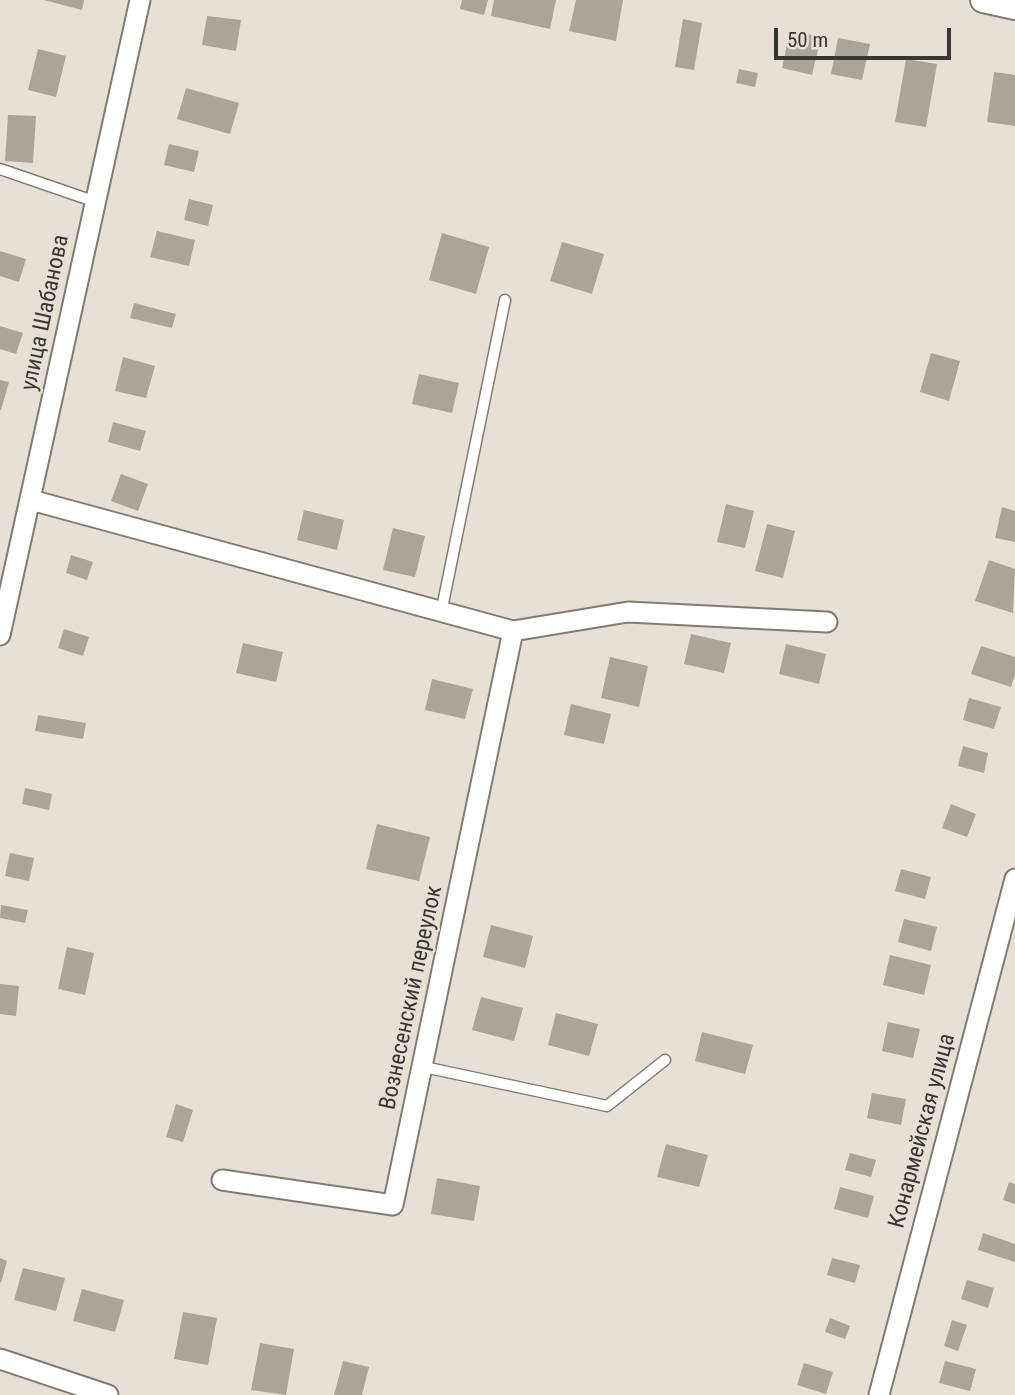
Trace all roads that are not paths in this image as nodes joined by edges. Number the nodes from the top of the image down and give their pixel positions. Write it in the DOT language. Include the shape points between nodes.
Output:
graph roads {
  1 [pos="140,0"];
  2 [pos="983,0"];
  3 [pos="1015,7"];
  4 [pos="0,169"];
  5 [pos="96,202"];
  6 [pos="505,300"];
  7 [pos="31,500"];
  8 [pos="441,613"];
  9 [pos="827,622"];
  10 [pos="513,631"];
  11 [pos="0,635"];
  12 [pos="1015,879"];
  13 [pos="665,1059"];
  14 [pos="424,1067"];
  15 [pos="222,1180"];
  16 [pos="0,1359"];
  17 [pos="108,1395"];
  18 [pos="879,1395"];
  1 -- 5 [label="street, улица Шабанова"];
  2 -- 3 [label="street"];
  4 -- 5 [label="lane"];
  5 -- 7 [label="street, улица Шабанова"];
  6 -- 8 [label="lane"];
  7 -- 8 [label="street"];
  7 -- 11 [label="street, улица Шабанова"];
  8 -- 10 [label="street"];
  9 -- 10 [label="street" via="628,612"];
  10 -- 14 [label="street, Вознесенский переулок"];
  12 -- 18 [label="street, Конармейская улица"];
  13 -- 14 [label="lane" via="607,1106"];
  14 -- 15 [label="street, Вознесенский переулок" via="393,1205"];
  16 -- 17 [label="street"];
}
